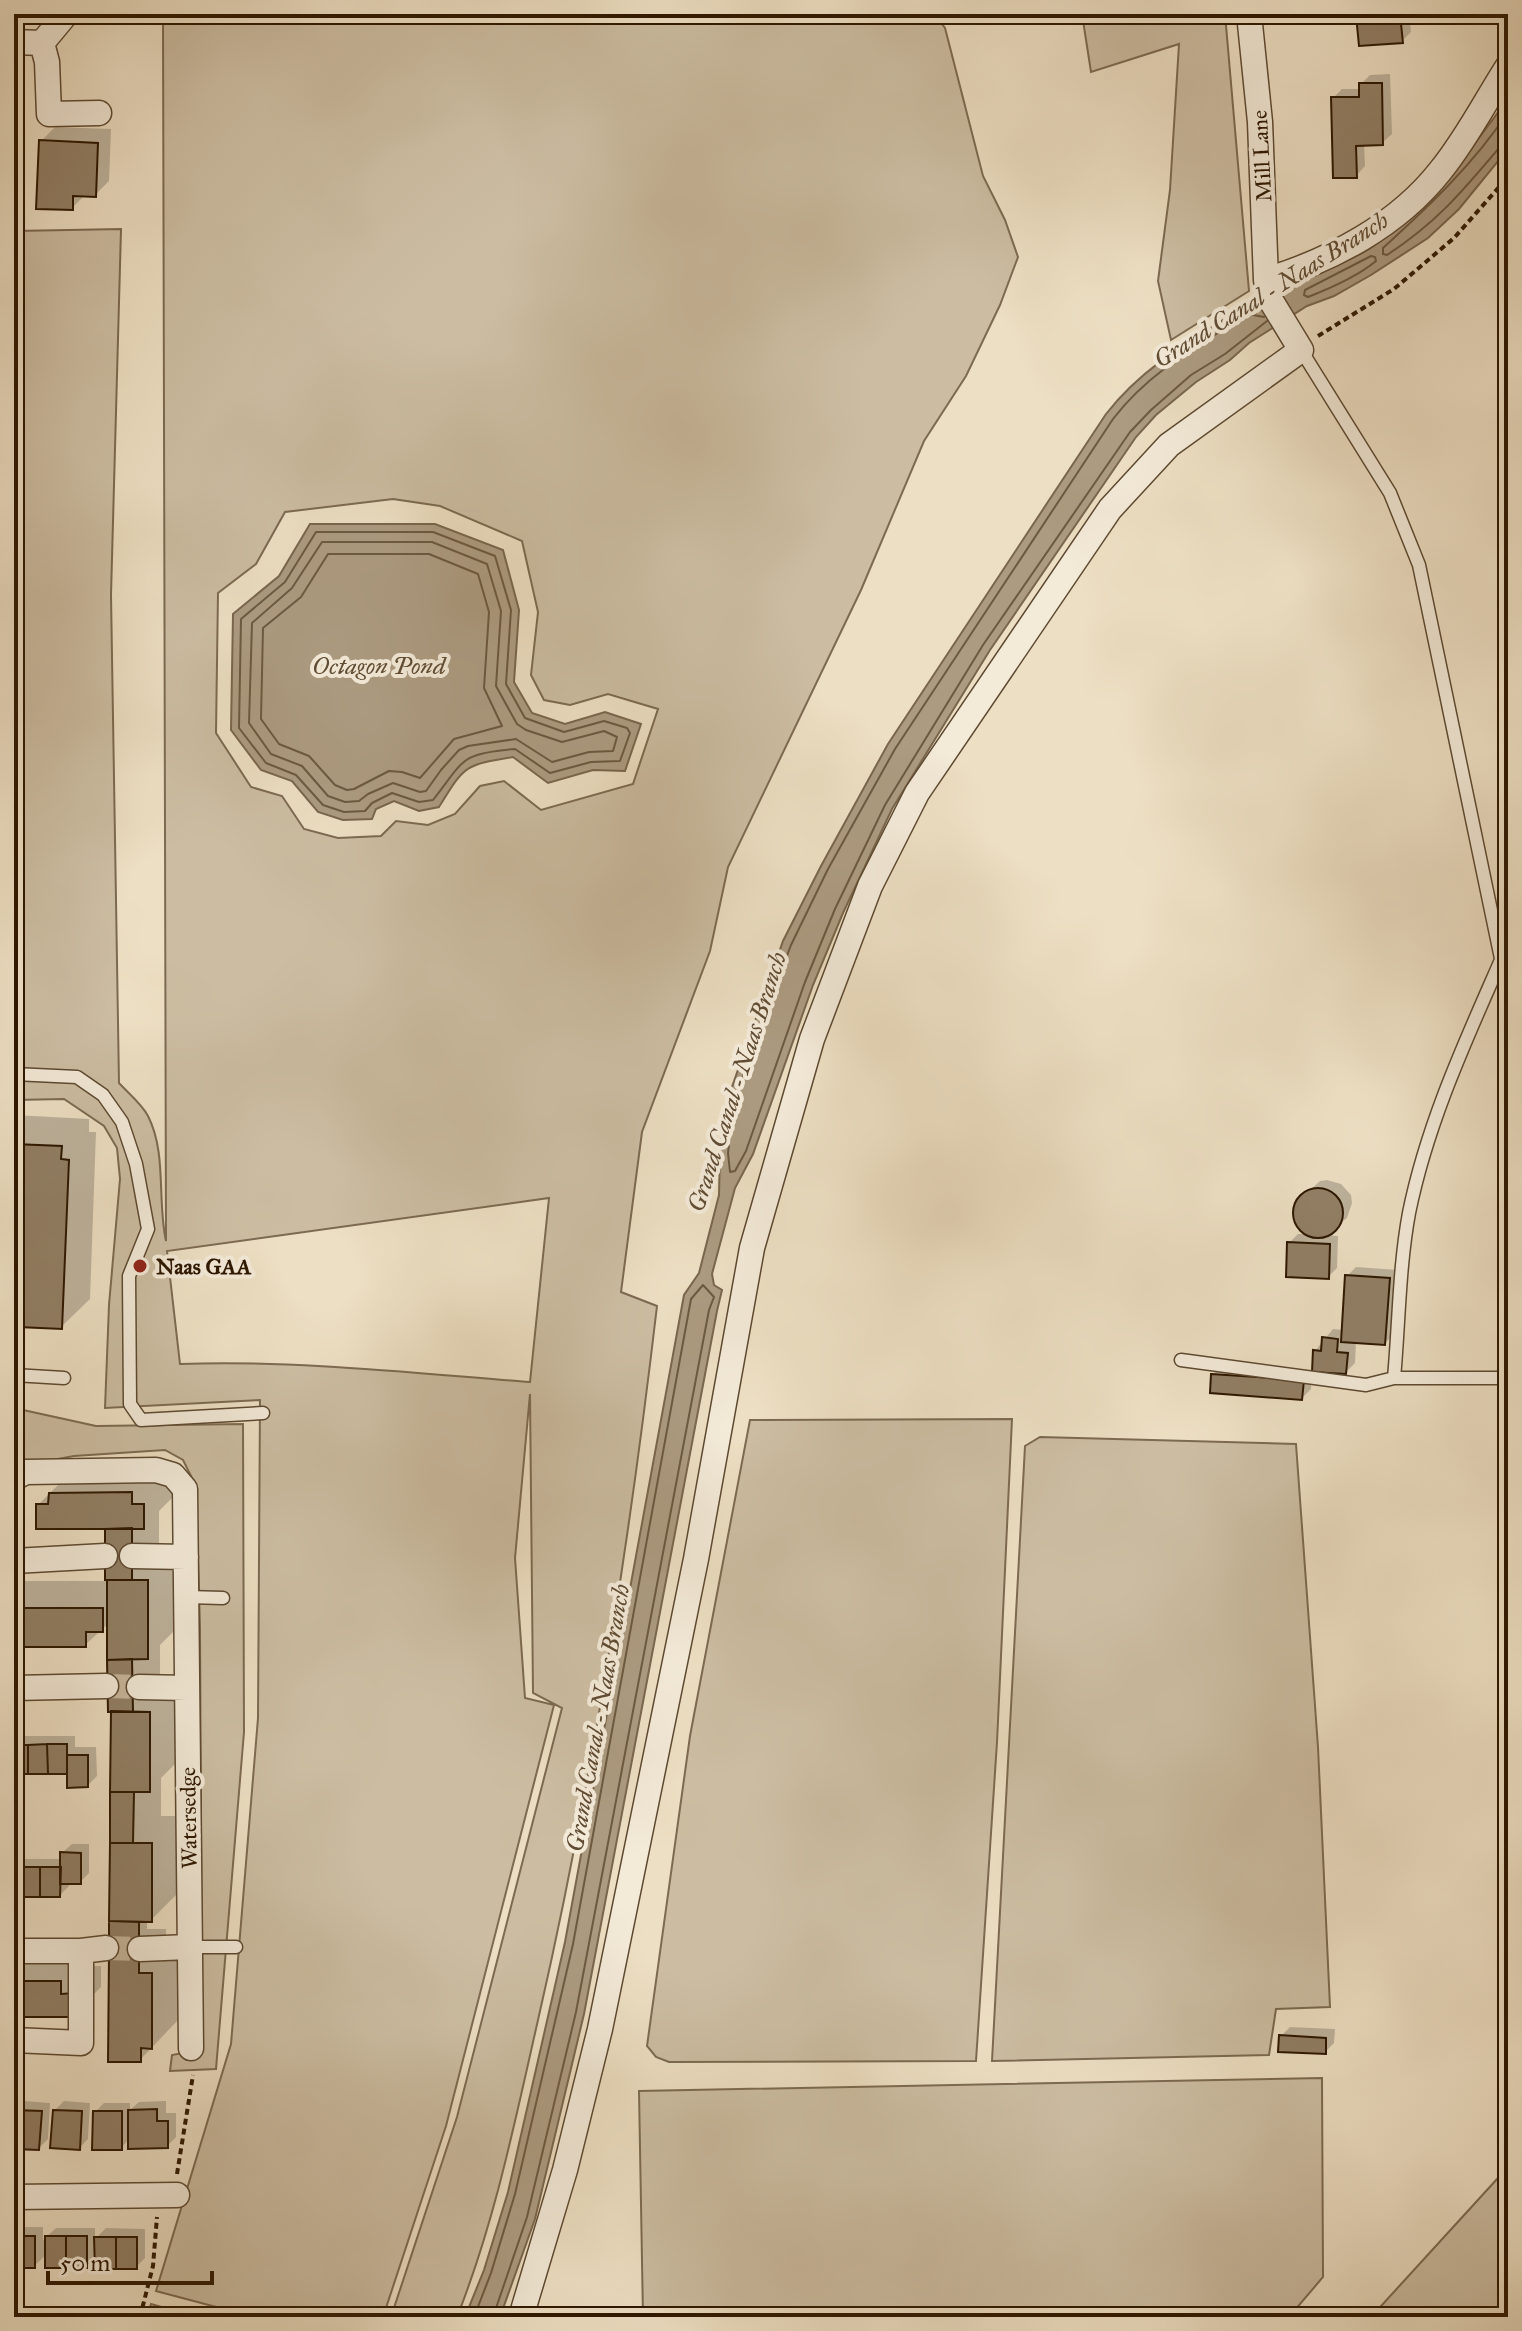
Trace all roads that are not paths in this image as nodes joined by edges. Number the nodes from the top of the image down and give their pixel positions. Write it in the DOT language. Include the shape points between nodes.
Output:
graph roads {
  1 [pos="66,14"];
  2 [pos="1249,14"];
  3 [pos="14,42"];
  4 [pos="42,43"];
  5 [pos="1508,66"];
  6 [pos="99,113"];
  7 [pos="1268,290"];
  8 [pos="1301,350"];
  9 [pos="1501,960"];
  10 [pos="1508,992"];
  11 [pos="14,1074"];
  12 [pos="1181,1360"];
  13 [pos="14,1375"];
  14 [pos="64,1378"];
  15 [pos="1394,1378"];
  16 [pos="1508,1378"];
  17 [pos="263,1413"];
  18 [pos="14,1478"];
  19 [pos="105,1556"];
  20 [pos="132,1556"];
  21 [pos="186,1557"];
  22 [pos="14,1561"];
  23 [pos="187,1597"];
  24 [pos="223,1598"];
  25 [pos="106,1686"];
  26 [pos="139,1687"];
  27 [pos="14,1688"];
  28 [pos="187,1688"];
  29 [pos="189,1947"];
  30 [pos="236,1947"];
  31 [pos="106,1948"];
  32 [pos="140,1949"];
  33 [pos="14,1951"];
  34 [pos="81,1951"];
  35 [pos="14,2040"];
  36 [pos="191,2048"];
  37 [pos="177,2195"];
  38 [pos="14,2197"];
  39 [pos="521,2317"];
  1 -- 4 [label="street"];
  2 -- 7 [label="street, Mill Lane"];
  3 -- 4 [label="street"];
  4 -- 6 [label="street" via="49,114"];
  5 -- 7 [label="street" via="1441,171 1386,225"];
  7 -- 8 [label="street"];
  8 -- 9 [label="lane" via="1390,493 1419,565"];
  8 -- 39 [label="street" via="1169,445 1110,509 917,793 870,886 812,1039 752,1248 696,1559 600,2029"];
  9 -- 10 [label="lane"];
  9 -- 15 [label="lane" via="1448,1081 1422,1162 1409,1215"];
  11 -- 17 [label="lane" via="77,1077 103,1095 122,1122 148,1229 129,1276 130,1404 141,1420"];
  12 -- 15 [label="lane" via="1366,1385"];
  13 -- 14 [label="lane"];
  15 -- 16 [label="lane"];
  18 -- 21 [label="street, Watersedge" via="26,1472 83,1469 173,1475 185,1489"];
  19 -- 22 [label="street"];
  20 -- 21 [label="street"];
  21 -- 23 [label="street, Watersedge"];
  23 -- 24 [label="lane"];
  23 -- 28 [label="street, Watersedge"];
  25 -- 27 [label="street"];
  26 -- 28 [label="street"];
  28 -- 29 [label="street, Watersedge"];
  29 -- 30 [label="lane"];
  29 -- 32 [label="street"];
  29 -- 36 [label="street, Watersedge"];
  31 -- 34 [label="street"];
  33 -- 34 [label="street"];
  34 -- 35 [label="street" via="81,2043"];
  37 -- 38 [label="street"];
}
